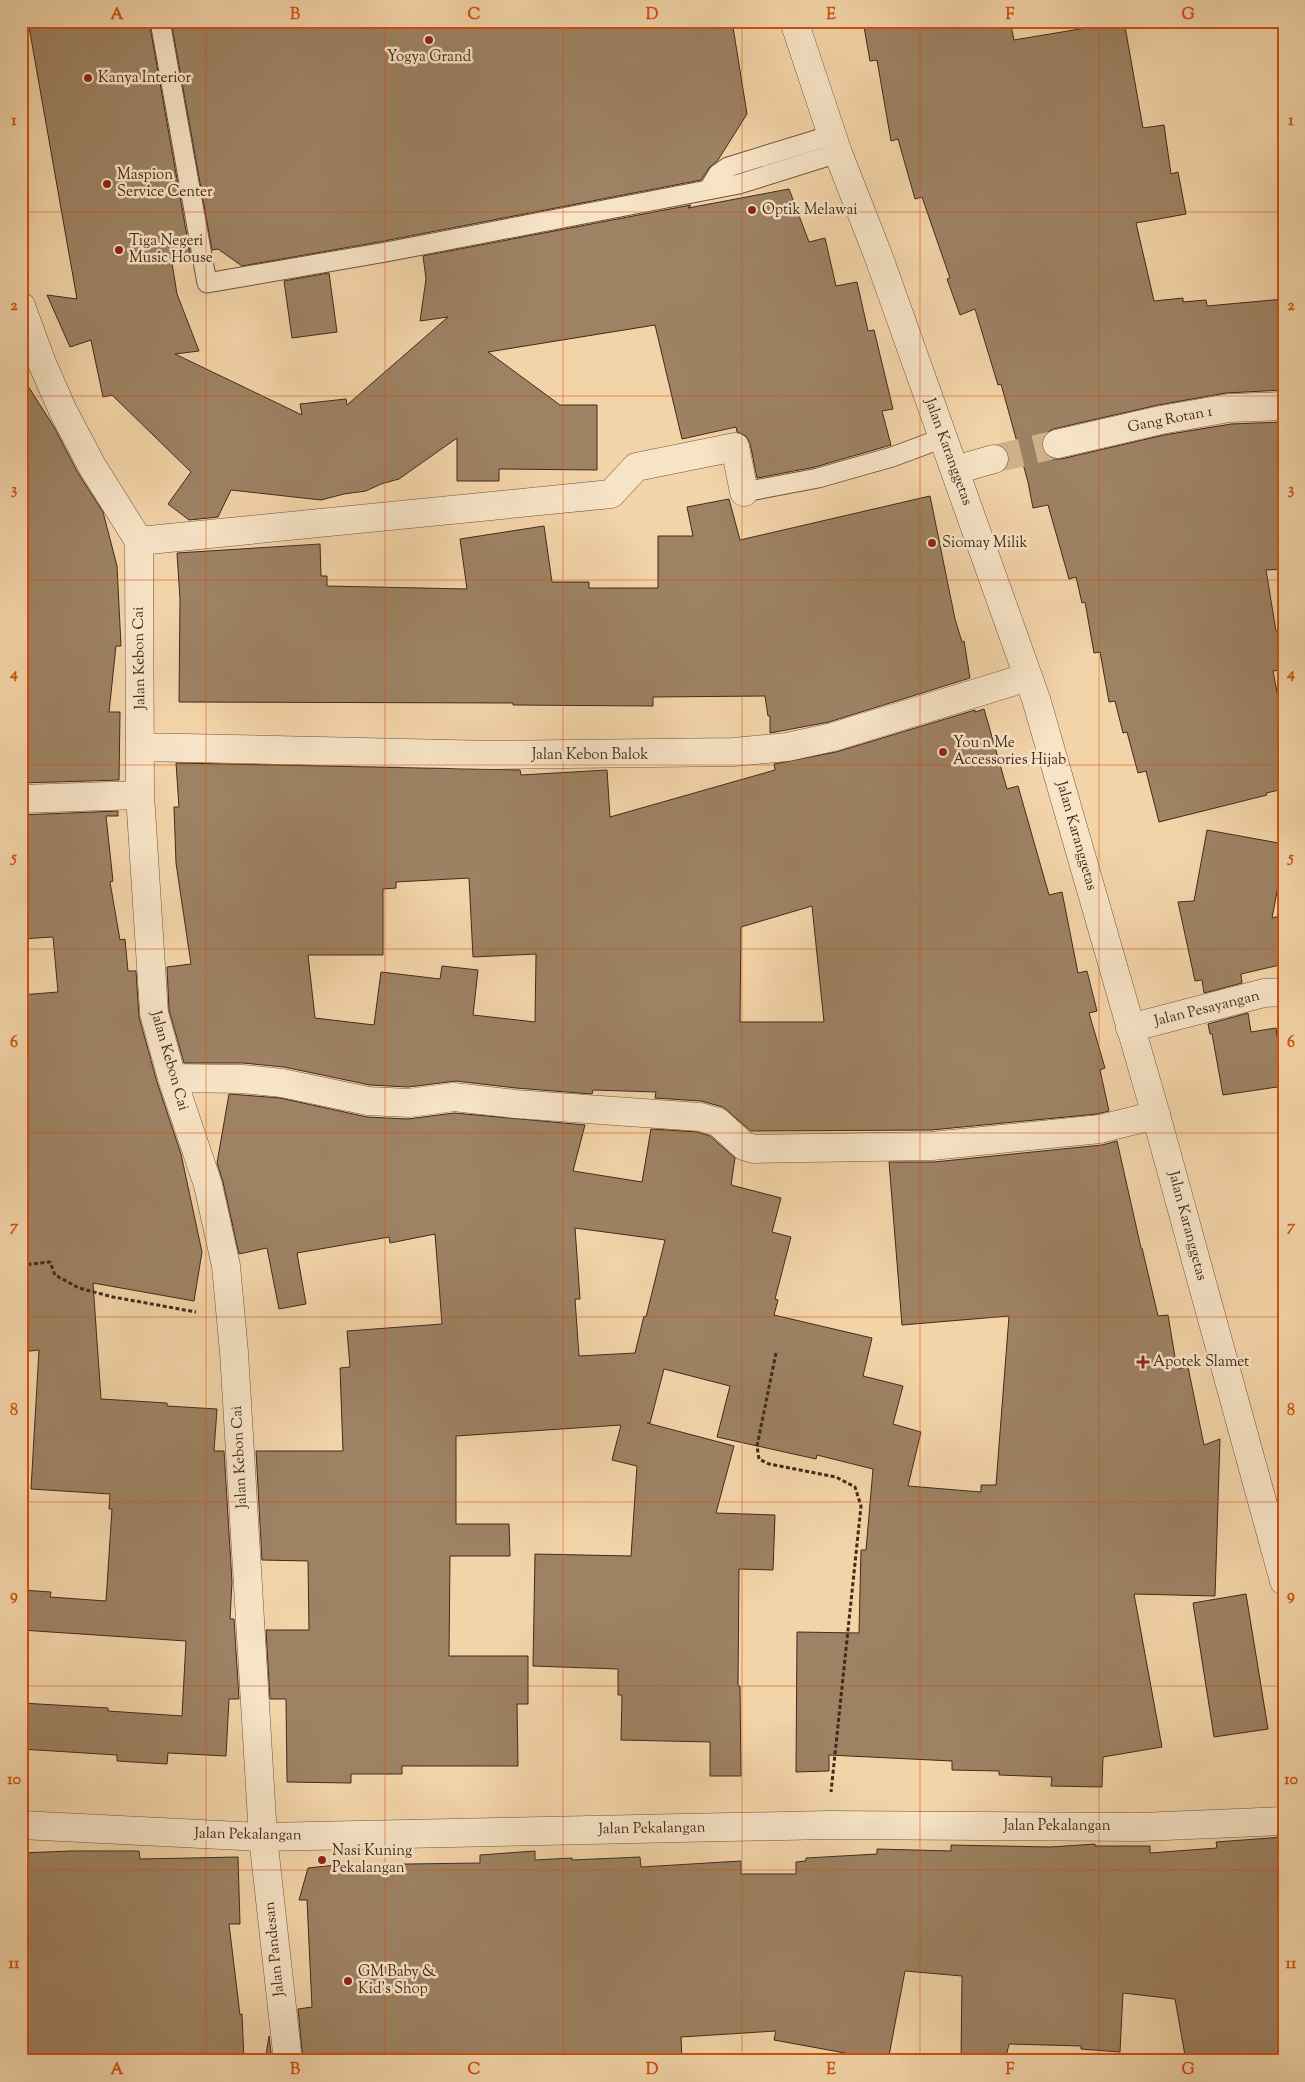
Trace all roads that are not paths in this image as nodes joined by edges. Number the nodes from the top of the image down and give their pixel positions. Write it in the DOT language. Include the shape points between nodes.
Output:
graph roads {
  1 [pos="160,21"];
  2 [pos="794,21"];
  3 [pos="835,144"];
  4 [pos="21,306"];
  5 [pos="1284,406"];
  6 [pos="943,438"];
  7 [pos="1057,444"];
  8 [pos="994,459"];
  9 [pos="955,470"];
  10 [pos="744,492"];
  11 [pos="139,541"];
  12 [pos="1028,677"];
  13 [pos="141,747"];
  14 [pos="140,795"];
  15 [pos="21,799"];
  16 [pos="1284,992"];
  17 [pos="1130,1028"];
  18 [pos="172,1078"];
  19 [pos="1156,1116"];
  20 [pos="1279,1538"];
  21 [pos="1284,1581"];
  22 [pos="1284,1821"];
  23 [pos="21,1825"];
  24 [pos="263,1837"];
  25 [pos="288,2061"];
  1 -- 3 [label="lane" via="207,283 709,189 718,174 728,167"];
  2 -- 3 [label="street, Jalan Karanggetas"];
  3 -- 6 [label="street, Jalan Karanggetas"];
  4 -- 11 [label="street" via="63,412"];
  5 -- 7 [label="street, Gang Rotan 1" via="1229,408"];
  6 -- 9 [label="street, Jalan Karanggetas"];
  6 -- 10 [label="lane" via="892,457 818,478"];
  8 -- 9 [label="street"];
  9 -- 12 [label="street, Jalan Karanggetas"];
  10 -- 11 [label="street" via="735,447 636,467 611,494"];
  11 -- 13 [label="street, Jalan Kebon Cai"];
  12 -- 13 [label="street, Jalan Kebon Balok" via="833,737 787,747 734,752 493,755"];
  12 -- 17 [label="street, Jalan Karanggetas"];
  13 -- 14 [label="street, Jalan Kebon Cai"];
  14 -- 15 [label="street"];
  14 -- 18 [label="street, Jalan Kebon Cai" via="154,1013"];
  16 -- 17 [label="street, Jalan Pesayangan" via="1264,993"];
  17 -- 19 [label="street, Jalan Karanggetas"];
  18 -- 19 [label="street" via="282,1083 368,1101 409,1103 454,1097 700,1117 718,1122 744,1146 754,1149 932,1146 1100,1129"];
  18 -- 24 [label="street, Jalan Kebon Cai" via="208,1185 226,1266"];
  19 -- 20 [label="street, Jalan Karanggetas"];
  20 -- 21 [label="street, Jalan Karanggetas"];
  22 -- 24 [label="street, Jalan Pekalangan" via="1141,1827 828,1825"];
  23 -- 24 [label="street, Jalan Pekalangan"];
  24 -- 25 [label="street, Jalan Pandesan"];
}
